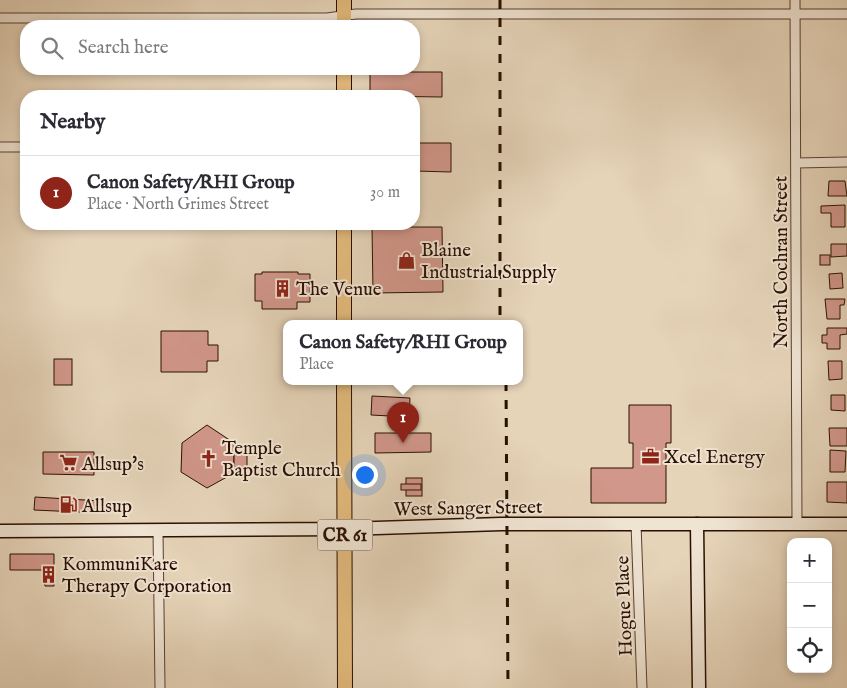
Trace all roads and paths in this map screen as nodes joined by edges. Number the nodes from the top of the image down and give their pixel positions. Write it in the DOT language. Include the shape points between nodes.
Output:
graph roads {
  1 [pos="344,0"];
  2 [pos="795,0"];
  3 [pos="795,13"];
  4 [pos="847,14"];
  5 [pos="0,18"];
  6 [pos="338,20"];
  7 [pos="344,20"];
  8 [pos="400,20"];
  9 [pos="344,75"];
  10 [pos="344,90"];
  11 [pos="0,147"];
  12 [pos="20,147"];
  13 [pos="847,162"];
  14 [pos="796,163"];
  15 [pos="344,230"];
  16 [pos="344,320"];
  17 [pos="344,385"];
  18 [pos="636,524"];
  19 [pos="697,524"];
  20 [pos="797,524"];
  21 [pos="847,524"];
  22 [pos="344,529"];
  23 [pos="158,530"];
  24 [pos="0,531"];
  25 [pos="160,688"];
  26 [pos="345,688"];
  27 [pos="642,688"];
  28 [pos="699,688"];
  1 -- 7 [label="main road"];
  2 -- 3 [label="street, North Cochran Street"];
  3 -- 4 [label="street"];
  3 -- 8 [label="street"];
  3 -- 14 [label="street, North Cochran Street"];
  5 -- 6 [label="street"];
  9 -- 10 [label="main road"];
  11 -- 12 [label="street"];
  13 -- 14 [label="street"];
  14 -- 20 [label="street, North Cochran Street"];
  15 -- 16 [label="main road"];
  17 -- 22 [label="main road, CR 61"];
  18 -- 19 [label="main road, West Sanger Street"];
  18 -- 22 [label="main road, West Sanger Street" via="482,524"];
  18 -- 27 [label="street, Hogue Place"];
  19 -- 20 [label="main road, West Sanger Street"];
  19 -- 28 [label="main road"];
  20 -- 21 [label="main road, West Sanger Street"];
  22 -- 23 [label="main road, West Sanger Street"];
  22 -- 26 [label="main road, CR 61"];
  23 -- 24 [label="main road, West Sanger Street"];
  23 -- 25 [label="street"];
}
